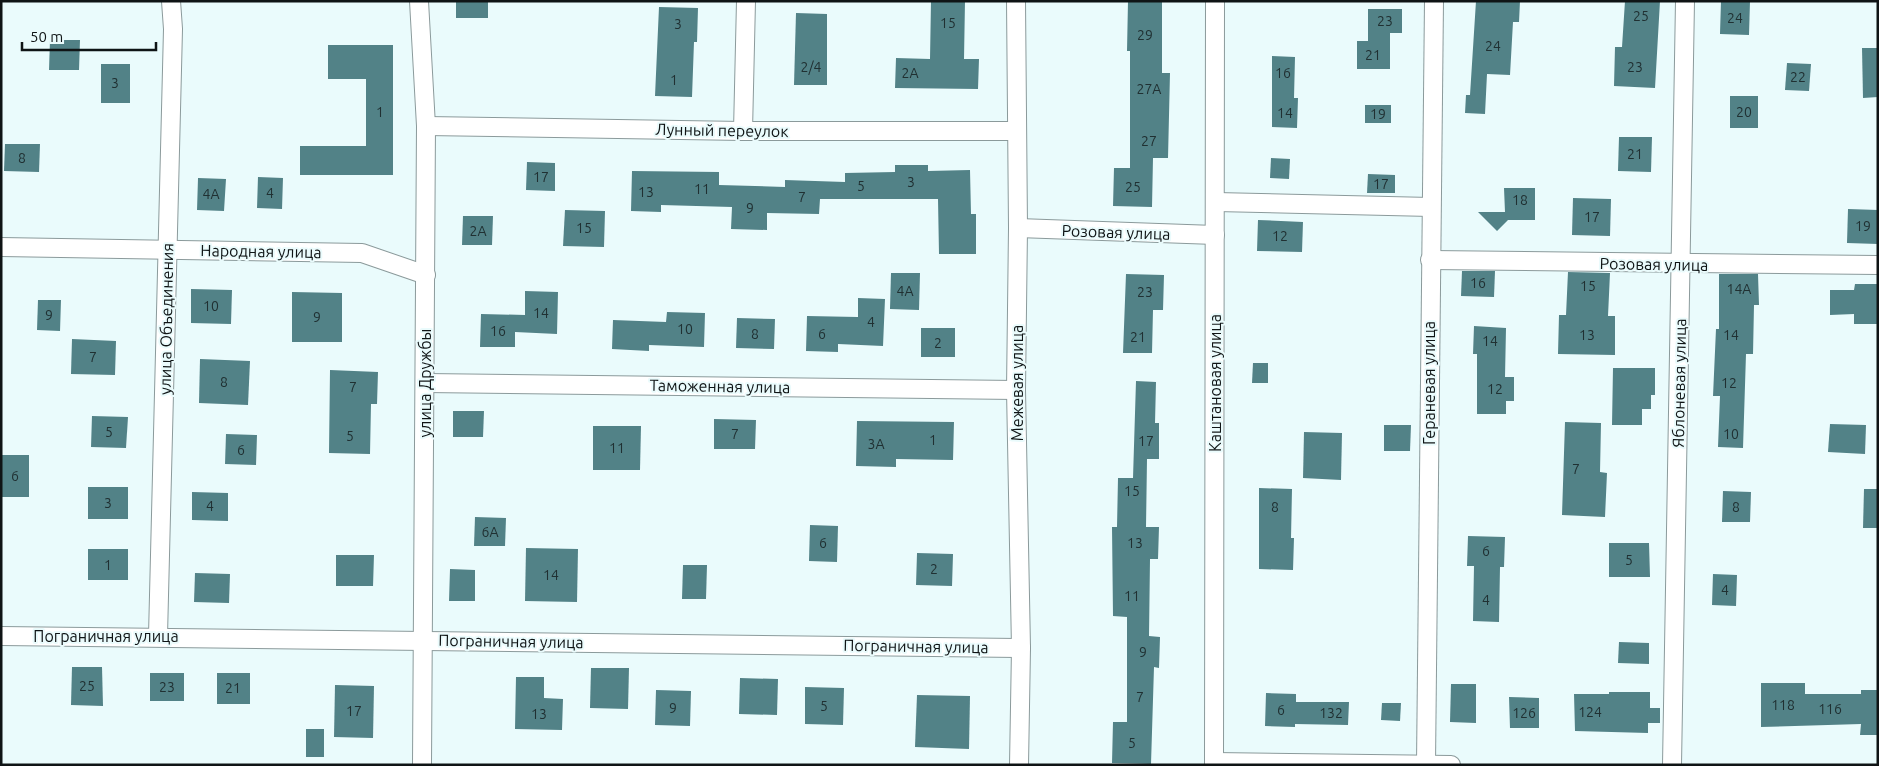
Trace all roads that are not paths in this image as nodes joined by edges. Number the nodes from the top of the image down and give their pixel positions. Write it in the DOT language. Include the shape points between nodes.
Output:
graph roads {
  1 [pos="171,1"];
  2 [pos="419,1"];
  3 [pos="746,1"];
  4 [pos="1016,1"];
  5 [pos="1215,1"];
  6 [pos="1434,1"];
  7 [pos="1685,1"];
  8 [pos="426,126"];
  9 [pos="743,131"];
  10 [pos="1017,131"];
  11 [pos="1216,202"];
  12 [pos="1431,207"];
  13 [pos="1018,228"];
  14 [pos="1215,235"];
  15 [pos="1,247"];
  16 [pos="167,250"];
  17 [pos="1430,260"];
  18 [pos="1681,264"];
  19 [pos="1878,265"];
  20 [pos="426,275"];
  21 [pos="425,383"];
  22 [pos="1016,390"];
  23 [pos="1,636"];
  24 [pos="158,636"];
  25 [pos="424,640"];
  26 [pos="1021,648"];
  27 [pos="1214,763"];
  28 [pos="1426,764"];
  29 [pos="422,765"];
  30 [pos="1019,765"];
  31 [pos="1451,765"];
  32 [pos="1672,765"];
  1 -- 16 [label="street, улица Объединения"];
  2 -- 8 [label="street, улица Дружбы"];
  3 -- 9 [label="street"];
  4 -- 10 [label="street, Межевая улица"];
  5 -- 11 [label="street, Каштановая улица"];
  6 -- 12 [label="street, Гераневая улица"];
  7 -- 18 [label="street, Яблоневая улица"];
  8 -- 9 [label="street, Лунный переулок"];
  8 -- 20 [label="street, улица Дружбы"];
  9 -- 10 [label="street, Лунный переулок"];
  10 -- 13 [label="street, Межевая улица"];
  11 -- 12 [label="street"];
  11 -- 14 [label="street, Каштановая улица"];
  12 -- 17 [label="street, Гераневая улица"];
  13 -- 14 [label="street, Розовая улица"];
  13 -- 22 [label="street, Межевая улица"];
  14 -- 27 [label="street, Каштановая улица"];
  15 -- 16 [label="street, Народная улица"];
  16 -- 20 [label="street, Народная улица" via="362,253"];
  16 -- 24 [label="street, улица Объединения"];
  17 -- 18 [label="street, Розовая улица"];
  17 -- 28 [label="street, Гераневая улица"];
  18 -- 19 [label="street, Розовая улица"];
  18 -- 32 [label="street, Яблоневая улица"];
  20 -- 21 [label="street, улица Дружбы"];
  21 -- 22 [label="street, Таможенная улица"];
  21 -- 25 [label="street, улица Дружбы"];
  22 -- 26 [label="street, Межевая улица"];
  23 -- 24 [label="street, Пограничная улица"];
  24 -- 25 [label="street, Пограничная улица"];
  25 -- 26 [label="street, Пограничная улица"];
  25 -- 29 [label="street, улица Дружбы"];
  26 -- 30 [label="street, Межевая улица"];
  27 -- 28 [label="street"];
  28 -- 31 [label="street"];
}
